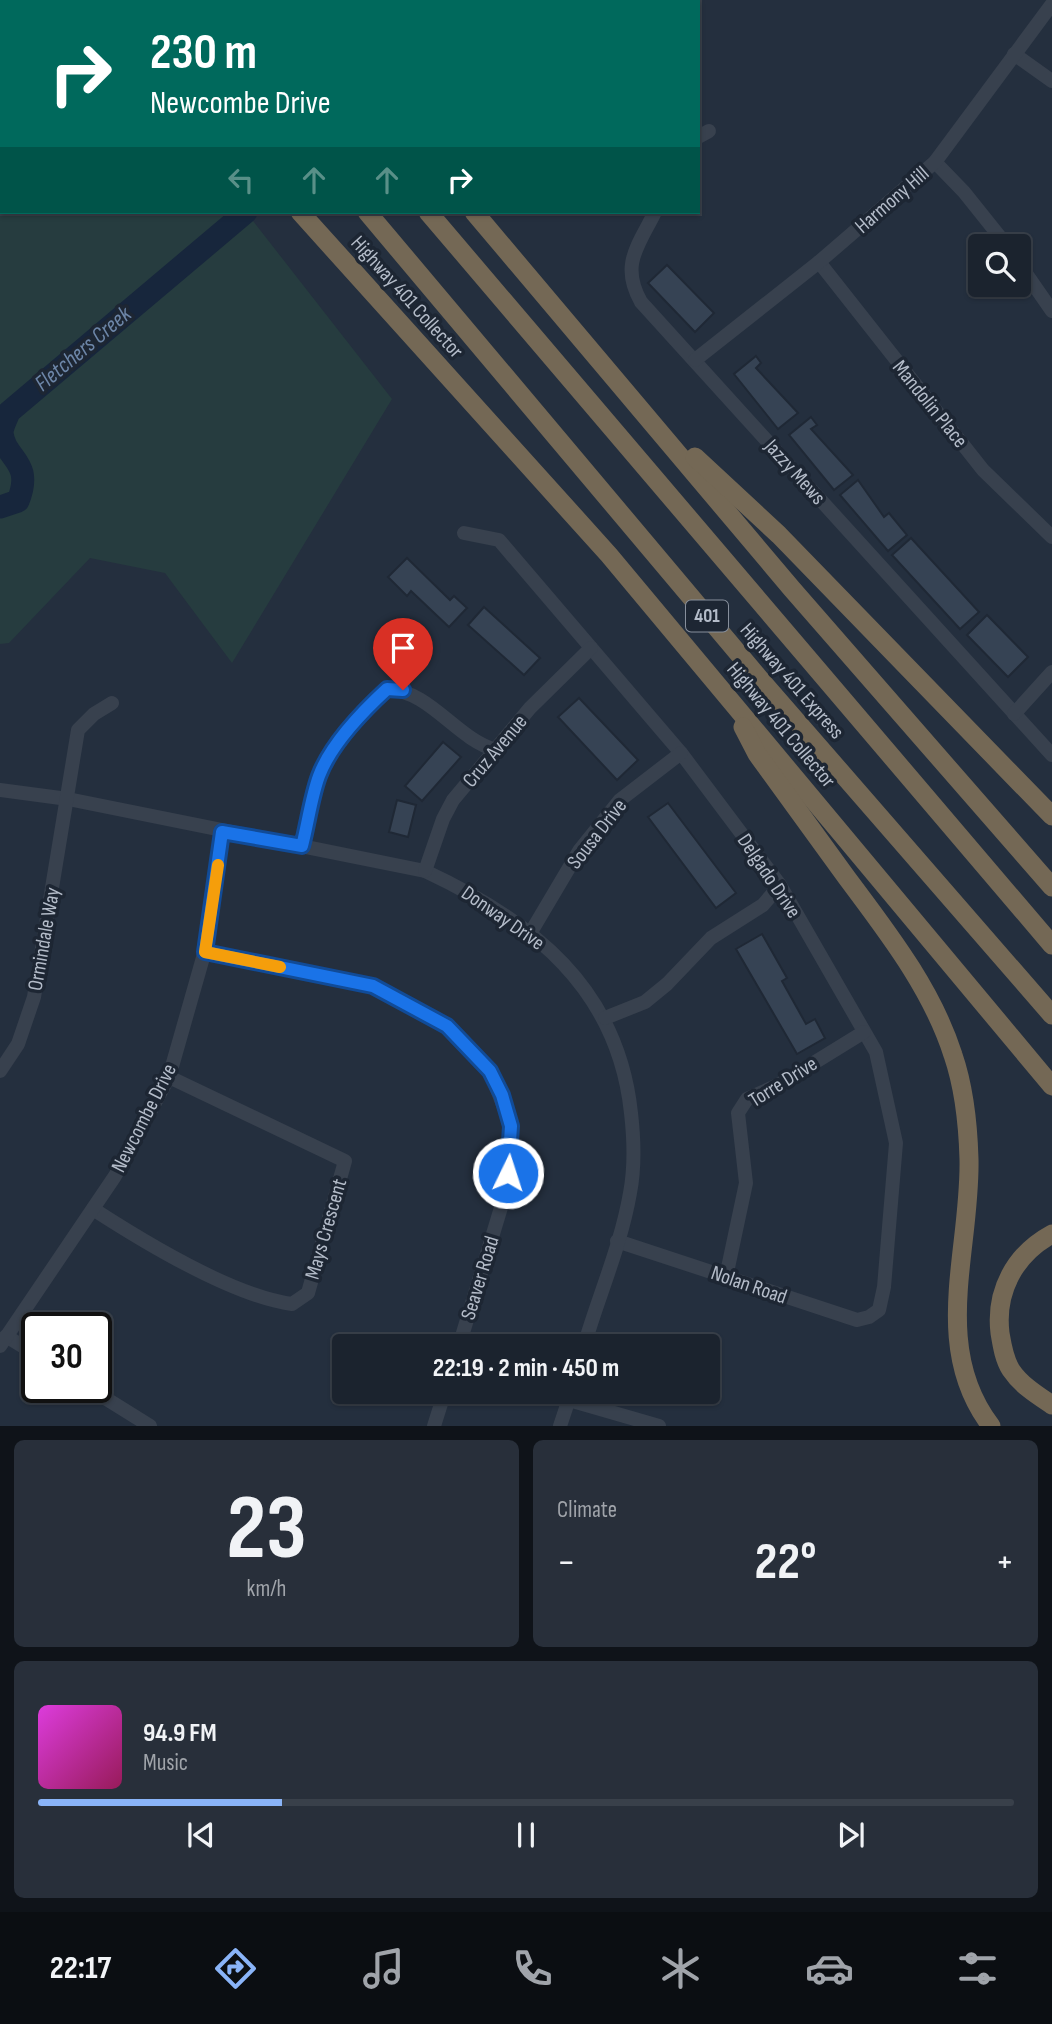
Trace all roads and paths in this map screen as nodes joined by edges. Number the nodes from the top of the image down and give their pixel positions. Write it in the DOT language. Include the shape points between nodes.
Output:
graph roads {
  1 [pos="1052,4"];
  2 [pos="1014,54"];
  3 [pos="1052,82"];
  4 [pos="935,162"];
  5 [pos="302,214"];
  6 [pos="369,214"];
  7 [pos="430,214"];
  8 [pos="476,214"];
  9 [pos="654,214"];
  10 [pos="998,234"];
  11 [pos="819,261"];
  12 [pos="1031,281"];
  13 [pos="1052,311"];
  14 [pos="695,360"];
  15 [pos="634,399"];
  16 [pos="464,533"];
  17 [pos="1052,537"];
  18 [pos="591,648"];
  19 [pos="1052,671"];
  20 [pos="727,695"];
  21 [pos="112,703"];
  22 [pos="1014,714"];
  23 [pos="496,750"];
  24 [pos="681,752"];
  25 [pos="1052,755"];
  26 [pos="0,790"];
  27 [pos="68,799"];
  28 [pos="1052,816"];
  29 [pos="222,832"];
  30 [pos="302,846"];
  31 [pos="425,871"];
  32 [pos="780,885"];
  33 [pos="1052,887"];
  34 [pos="531,932"];
  35 [pos="1052,945"];
  36 [pos="205,952"];
  37 [pos="1052,1015"];
  38 [pos="605,1018"];
  39 [pos="864,1032"];
  40 [pos="0,1071"];
  41 [pos="169,1077"];
  42 [pos="1052,1086"];
  43 [pos="93,1209"];
  44 [pos="1052,1234"];
  45 [pos="617,1241"];
  46 [pos="726,1277"];
  47 [pos="879,1310"];
  48 [pos="463,1334"];
  49 [pos="588,1334"];
  50 [pos="3,1341"];
  51 [pos="21,1348"];
  52 [pos="111,1403"];
  53 [pos="441,1404"];
  54 [pos="567,1404"];
  55 [pos="594,1404"];
  56 [pos="1052,1405"];
  57 [pos="142,1424"];
  58 [pos="434,1426"];
  59 [pos="560,1426"];
  60 [pos="659,1426"];
  61 [pos="991,1426"];
  1 -- 2 [label="street, Harmony Hill"];
  2 -- 3 [label="street"];
  2 -- 4 [label="street, Harmony Hill"];
  4 -- 10 [label="street"];
  4 -- 11 [label="street, Harmony Hill"];
  5 -- 20 [label="highway, Highway 401 Collector / 401" via="609,555"];
  6 -- 37 [label="highway, Highway 401 Express / 401"];
  7 -- 35 [label="highway, Highway 401 Express / 401"];
  8 -- 15 [label="highway"];
  9 -- 14 [label="street, Jazzy Mews" via="633,257 630,279 641,302"];
  11 -- 14 [label="street, Harmony Hill"];
  11 -- 17 [label="street, Mandolin Place" via="983,470"];
  12 -- 13 [label="street"];
  14 -- 22 [label="street, Jazzy Mews"];
  15 -- 28 [label="highway" via="779,535"];
  15 -- 33 [label="highway" via="792,589"];
  16 -- 18 [label="street, Delgado Drive" via="499,540"];
  18 -- 23 [label="street, Cruz Avenue" via="530,708"];
  18 -- 24 [label="street, Delgado Drive"];
  19 -- 22 [label="street"];
  20 -- 42 [label="highway, Highway 401 Collector / 401"];
  20 -- 61 [label="highway" via="757,754 904,956 953,1054 963,1094 969,1160 958,1347 963,1375"];
  21 -- 27 [label="street, Ormindale Way" via="78,730"];
  22 -- 25 [label="street, Jazzy Mews"];
  23 -- 30 [label="street" via="480,745 403,690 387,689 368,706 319,776"];
  23 -- 31 [label="street, Cruz Avenue" via="453,800"];
  24 -- 32 [label="street, Delgado Drive"];
  24 -- 34 [label="street, Sousa Drive" via="620,800 579,851"];
  26 -- 27 [label="street, Donway Drive"];
  27 -- 29 [label="street, Donway Drive"];
  27 -- 40 [label="street, Ormindale Way" via="34,997 18,1044"];
  29 -- 30 [label="street, Donway Drive"];
  29 -- 36 [label="street, Newcombe Drive"];
  30 -- 31 [label="street, Donway Drive"];
  31 -- 34 [label="street, Donway Drive" via="478,896"];
  32 -- 38 [label="street" via="764,905 711,938 645,1002"];
  32 -- 39 [label="street, Delgado Drive"];
  34 -- 38 [label="street, Donway Drive" via="571,971"];
  36 -- 41 [label="street, Newcombe Drive"];
  36 -- 48 [label="street, Seaver Road" via="373,986 447,1026 490,1071 511,1126 506,1191"];
  38 -- 45 [label="street, Donway Drive" via="623,1066 634,1144 631,1192"];
  39 -- 46 [label="street, Torre Drive" via="747,1099 738,1112 746,1183"];
  39 -- 47 [label="street, Delgado Drive" via="876,1052 896,1143"];
  41 -- 43 [label="street, Newcombe Drive"];
  41 -- 43 [label="street, Mays Crescent" via="345,1161 308,1293 292,1304 269,1301 162,1252"];
  43 -- 50 [label="street, Newcombe Drive"];
  44 -- 56 [label="highway" via="1016,1263 1004,1287 999,1319 1010,1369"];
  45 -- 46 [label="street, Nolan Road"];
  45 -- 49 [label="street, Donway Drive"];
  46 -- 47 [label="street, Nolan Road" via="857,1320"];
  50 -- 51 [label="street"];
  52 -- 57 [label="street"];
  53 -- 58 [label="street"];
  54 -- 59 [label="street"];
  55 -- 60 [label="street"];
}
